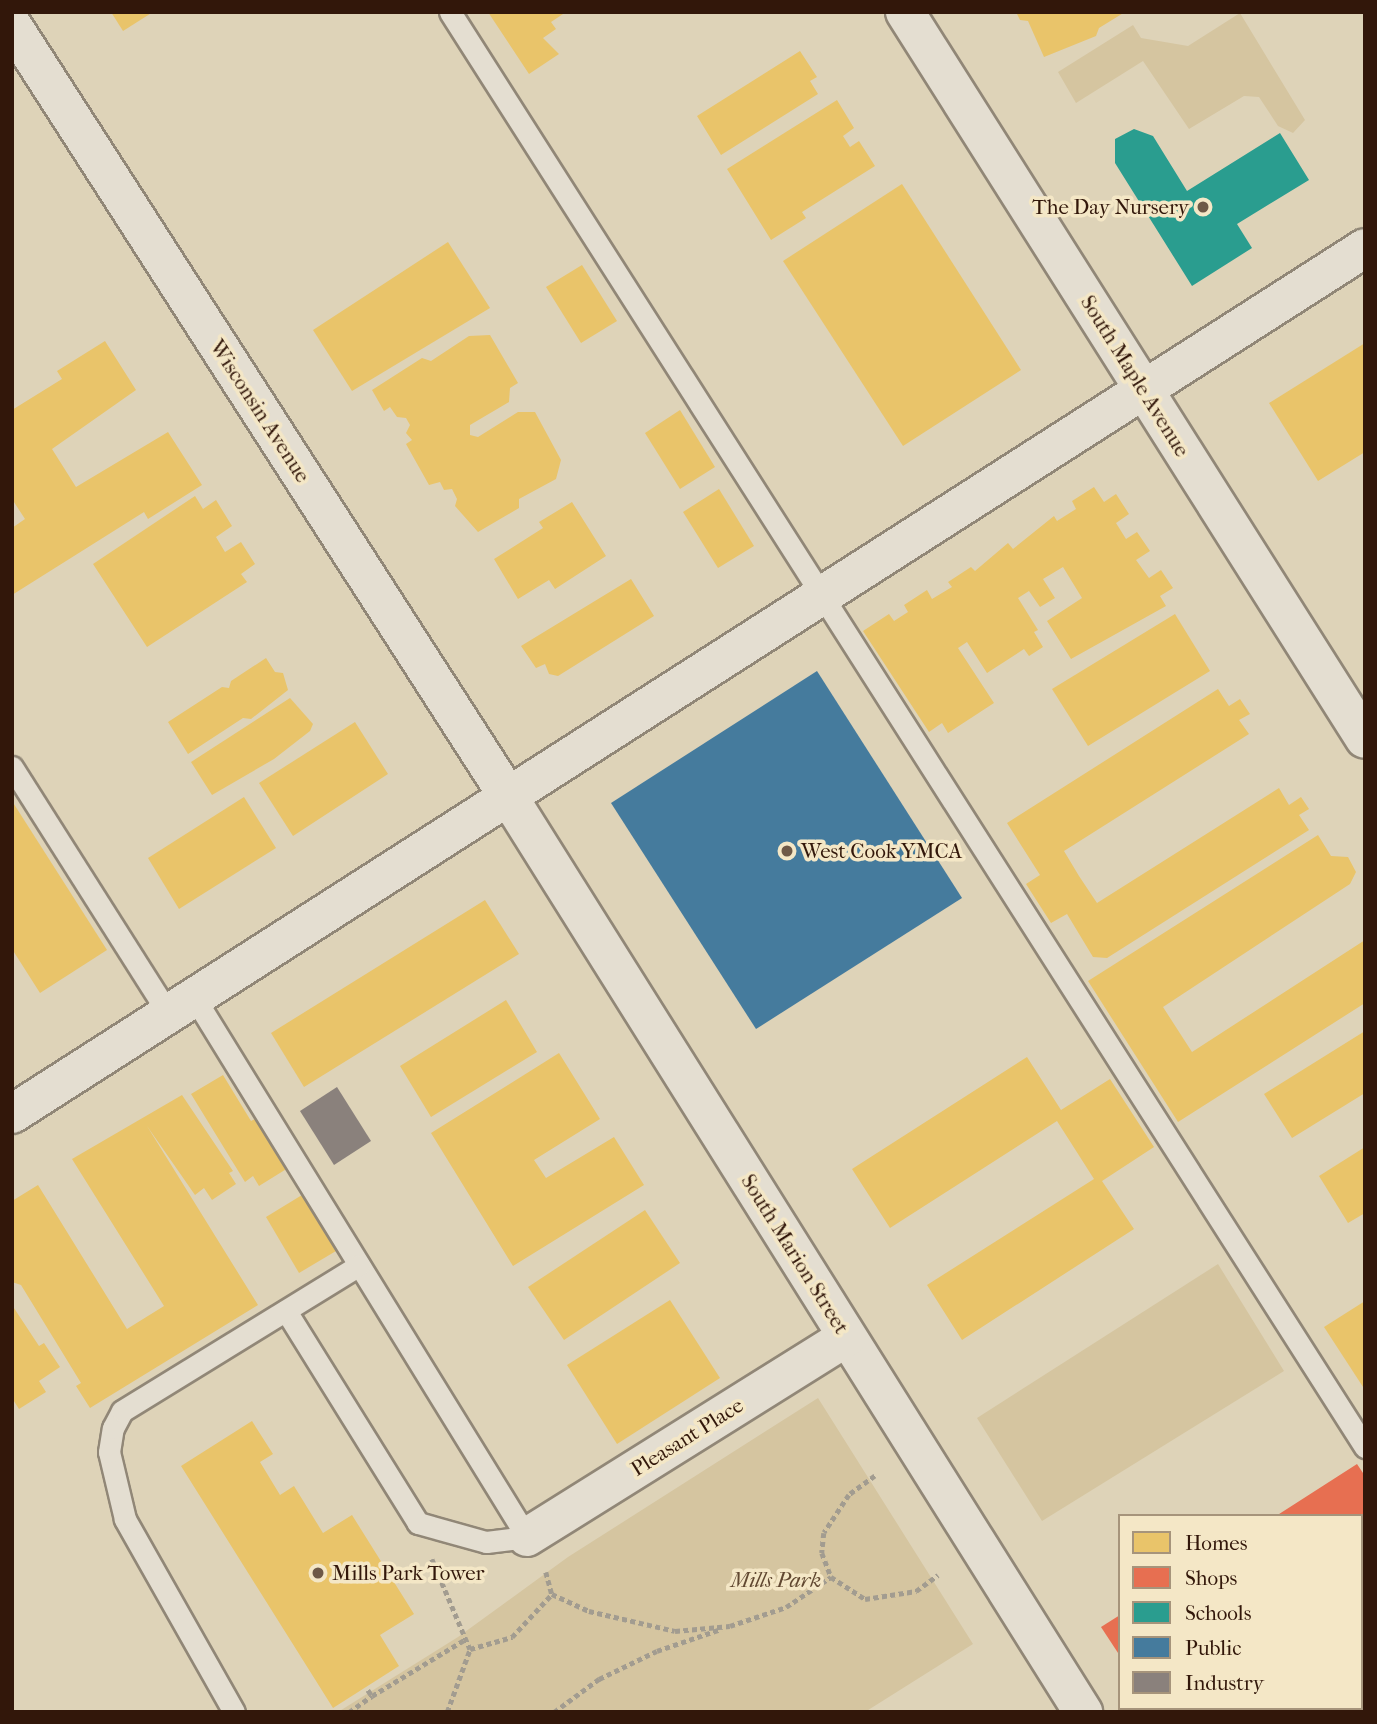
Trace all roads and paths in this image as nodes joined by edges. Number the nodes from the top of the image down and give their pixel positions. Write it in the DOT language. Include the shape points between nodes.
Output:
graph roads {
  1 [pos="450,12"];
  2 [pos="905,12"];
  3 [pos="12,25"];
  4 [pos="1365,248"];
  5 [pos="1143,390"];
  6 [pos="821,596"];
  7 [pos="1365,740"];
  8 [pos="12,767"];
  9 [pos="508,796"];
  10 [pos="181,1005"];
  11 [pos="12,1114"];
  12 [pos="359,1265"];
  13 [pos="286,1311"];
  14 [pos="847,1337"];
  15 [pos="1365,1447"];
  16 [pos="875,1476"];
  17 [pos="535,1550"];
  18 [pos="430,1554"];
  19 [pos="938,1575"];
  20 [pos="831,1577"];
  21 [pos="552,1594"];
  22 [pos="730,1626"];
  23 [pos="464,1640"];
  24 [pos="470,1649"];
  25 [pos="368,1690"];
  26 [pos="372,1696"];
  27 [pos="234,1712"];
  28 [pos="349,1712"];
  29 [pos="447,1712"];
  30 [pos="554,1712"];
  31 [pos="1083,1712"];
  1 -- 6 [label="lane"];
  2 -- 5 [label="street, South Maple Avenue"];
  3 -- 9 [label="street, Wisconsin Avenue"];
  4 -- 5 [label="street"];
  5 -- 6 [label="street"];
  5 -- 7 [label="street, South Maple Avenue"];
  6 -- 9 [label="street"];
  6 -- 15 [label="lane"];
  8 -- 10 [label="lane"];
  9 -- 10 [label="street"];
  9 -- 14 [label="street, South Marion Street"];
  10 -- 11 [label="street"];
  10 -- 12 [label="lane"];
  12 -- 13 [label="lane"];
  12 -- 17 [label="lane"];
  13 -- 17 [label="lane" via="418,1523"];
  13 -- 27 [label="lane" via="122,1411 109,1452 125,1519"];
  14 -- 17 [label="street, Pleasant Place"];
  14 -- 31 [label="street, South Marion Street"];
  16 -- 20 [label="path" via="849,1494 824,1533 822,1553"];
  17 -- 21 [label="path"];
  18 -- 23 [label="path"];
  19 -- 20 [label="path" via="916,1591 864,1599"];
  20 -- 22 [label="path" via="786,1607"];
  21 -- 22 [label="path" via="589,1611 675,1631"];
  21 -- 24 [label="path" via="512,1637"];
  22 -- 30 [label="path" via="599,1679"];
  23 -- 24 [label="path"];
  23 -- 26 [label="path"];
  24 -- 29 [label="path"];
  25 -- 26 [label="path"];
  26 -- 28 [label="path"];
}
